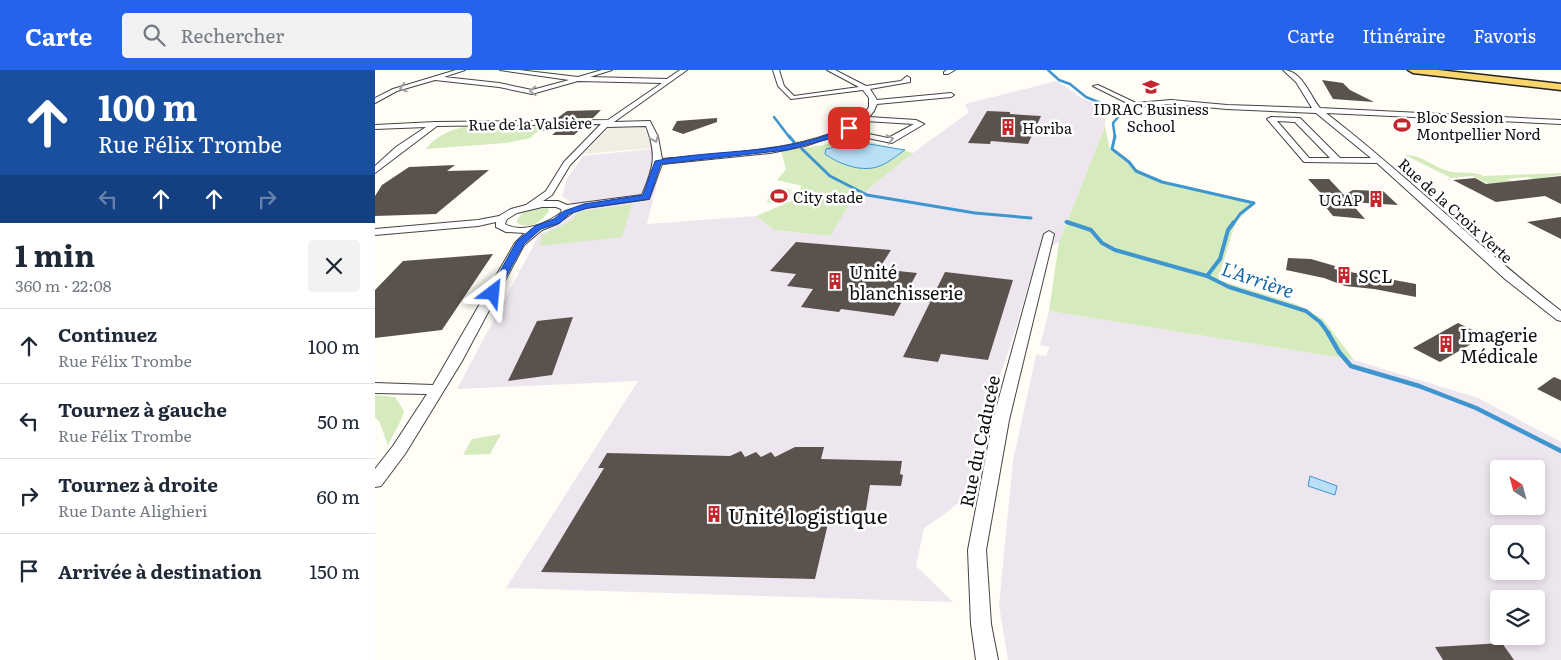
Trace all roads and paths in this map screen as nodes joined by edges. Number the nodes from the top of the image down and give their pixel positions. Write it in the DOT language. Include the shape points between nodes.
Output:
graph roads {
  1 [pos="462,70"];
  2 [pos="503,70"];
  3 [pos="531,70"];
  4 [pos="609,70"];
  5 [pos="684,70"];
  6 [pos="776,70"];
  7 [pos="831,70"];
  8 [pos="1286,70"];
  9 [pos="1413,70"];
  10 [pos="524,72"];
  11 [pos="1438,72"];
  12 [pos="1466,74"];
  13 [pos="434,78"];
  14 [pos="907,78"];
  15 [pos="580,79"];
  16 [pos="1561,79"];
  17 [pos="668,81"];
  18 [pos="1096,86"];
  19 [pos="1561,87"];
  20 [pos="864,88"];
  21 [pos="951,95"];
  22 [pos="375,101"];
  23 [pos="874,102"];
  24 [pos="1275,109"];
  25 [pos="1318,110"];
  26 [pos="1359,113"];
  27 [pos="865,119"];
  28 [pos="1330,119"];
  29 [pos="1561,122"];
  30 [pos="608,123"];
  31 [pos="435,124"];
  32 [pos="375,127"];
  33 [pos="843,132"];
  34 [pos="1337,160"];
  35 [pos="658,162"];
  36 [pos="1381,162"];
  37 [pos="375,170"];
  38 [pos="550,198"];
  39 [pos="566,210"];
  40 [pos="501,221"];
  41 [pos="478,223"];
  42 [pos="538,228"];
  43 [pos="375,232"];
  44 [pos="1049,234"];
  45 [pos="519,237"];
  46 [pos="1561,317"];
  47 [pos="375,388"];
  48 [pos="436,390"];
  49 [pos="375,481"];
  50 [pos="987,660"];
  1 -- 13 [label="street"];
  2 -- 10 [label="street"];
  3 -- 10 [label="street"];
  4 -- 15 [label="street"];
  5 -- 17 [label="street, Rue de la Valsière"];
  6 -- 20 [label="street" via="777,80 793,98"];
  7 -- 20 [label="street"];
  8 -- 25 [label="street, Rue de la Croix Verte" via="1299,81"];
  9 -- 11 [label="main road"];
  10 -- 15 [label="street"];
  11 -- 12 [label="main road"];
  11 -- 19 [label="main road"];
  12 -- 16 [label="main road"];
  12 -- 19 [label="main road"];
  15 -- 13 [label="street, one-way" via="528,92 499,85"];
  13 -- 22 [label="street, one-way" via="395,90"];
  14 -- 20 [label="street" via="908,81 902,83"];
  15 -- 17 [label="street"];
  17 -- 30 [label="street, Rue de la Valsière"];
  18 -- 24 [label="street" via="1135,105 1171,102"];
  20 -- 23 [label="street" via="873,96"];
  21 -- 23 [label="street"];
  23 -- 27 [label="street"];
  24 -- 25 [label="street"];
  24 -- 28 [label="street"];
  25 -- 26 [label="street"];
  25 -- 28 [label="street, Rue de la Croix Verte"];
  26 -- 28 [label="street"];
  26 -- 29 [label="street"];
  27 -- 33 [label="street"];
  33 -- 27 [label="street, one-way" via="889,141 920,124"];
  28 -- 36 [label="street, Rue de la Croix Verte"];
  30 -- 31 [label="street, Rue de la Valsière"];
  30 -- 35 [label="street, one-way" via="647,123 658,147"];
  30 -- 38 [label="street" via="567,164"];
  31 -- 32 [label="street, Rue de la Valsière"];
  31 -- 37 [label="street"];
  33 -- 35 [label="street" via="787,148"];
  34 -- 34 [label="street" via="1297,120 1271,119 1307,160"];
  34 -- 36 [label="street"];
  35 -- 39 [label="street" via="646,197"];
  36 -- 46 [label="street, Rue de la Croix Verte" via="1509,277"];
  38 -- 39 [label="street"];
  38 -- 40 [label="street" via="514,211"];
  39 -- 42 [label="street" via="557,221"];
  40 -- 41 [label="street"];
  40 -- 45 [label="street" via="503,228"];
  41 -- 43 [label="street"];
  42 -- 45 [label="street"];
  44 -- 50 [label="street, Rue du Caducée" via="1001,420 977,550 981,624"];
  45 -- 48 [label="street" via="455,361"];
  47 -- 48 [label="street"];
  48 -- 49 [label="street" via="399,450"];
}
